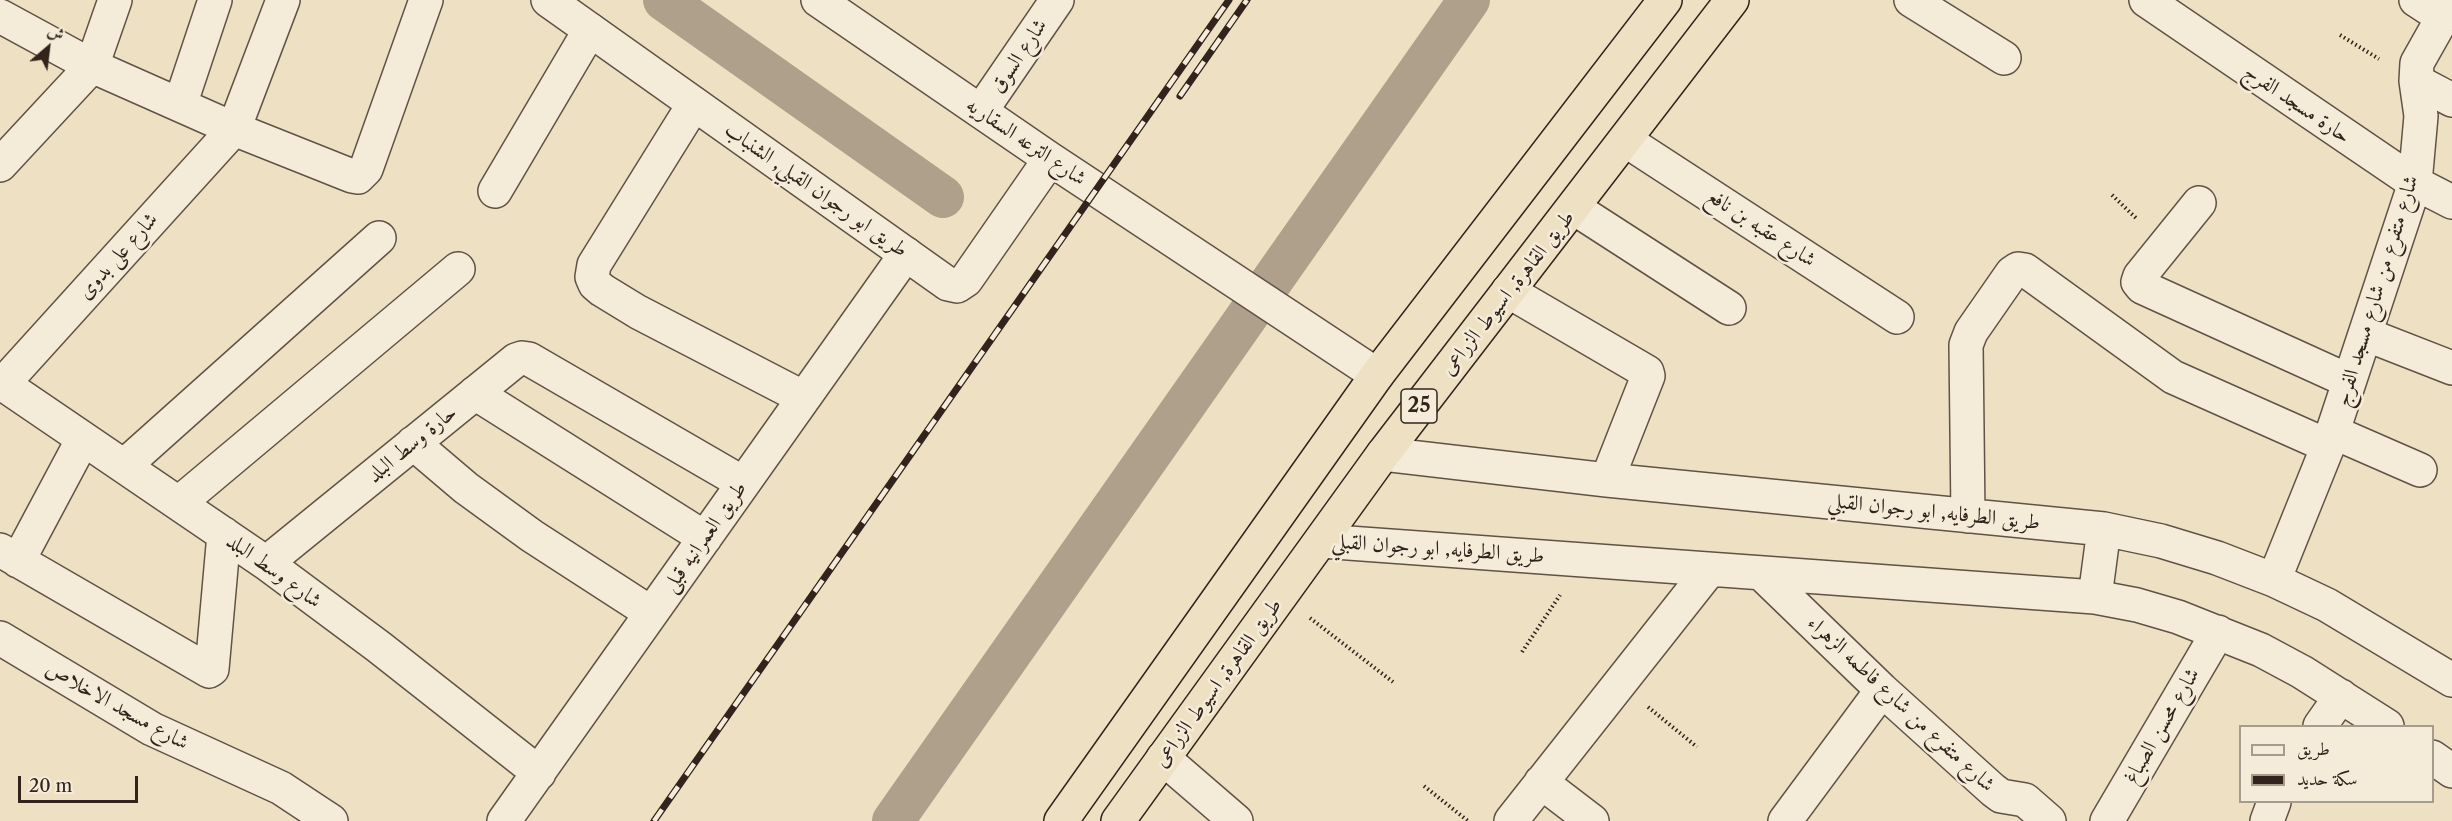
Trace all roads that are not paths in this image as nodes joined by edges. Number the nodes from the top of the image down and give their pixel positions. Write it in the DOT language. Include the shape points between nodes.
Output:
graph roads {
  1 [pos="115,0"];
  2 [pos="215,0"];
  3 [pos="283,0"];
  4 [pos="426,0"];
  5 [pos="548,0"];
  6 [pos="818,0"];
  7 [pos="1058,0"];
  8 [pos="1665,0"];
  9 [pos="1732,0"];
  10 [pos="1911,0"];
  11 [pos="2146,0"];
  12 [pos="2437,6"];
  13 [pos="1,19"];
  14 [pos="590,30"];
  15 [pos="2004,58"];
  16 [pos="92,66"];
  17 [pos="2416,81"];
  18 [pos="2452,100"];
  19 [pos="694,104"];
  20 [pos="180,105"];
  21 [pos="981,111"];
  22 [pos="234,129"];
  23 [pos="1625,140"];
  24 [pos="1050,159"];
  25 [pos="0,165"];
  26 [pos="2415,183"];
  27 [pos="495,191"];
  28 [pos="2452,202"];
  29 [pos="2199,203"];
  30 [pos="1574,208"];
  31 [pos="380,238"];
  32 [pos="906,254"];
  33 [pos="458,269"];
  34 [pos="1508,291"];
  35 [pos="1729,308"];
  36 [pos="1897,317"];
  37 [pos="2365,334"];
  38 [pos="2452,368"];
  39 [pos="1377,375"];
  40 [pos="2349,381"];
  41 [pos="1,383"];
  42 [pos="475,393"];
  43 [pos="804,398"];
  44 [pos="83,439"];
  45 [pos="2331,439"];
  46 [pos="413,443"];
  47 [pos="1383,454"];
  48 [pos="124,466"];
  49 [pos="2420,470"];
  50 [pos="1607,480"];
  51 [pos="743,483"];
  52 [pos="179,503"];
  53 [pos="1968,516"];
  54 [pos="2104,529"];
  55 [pos="224,534"];
  56 [pos="705,538"];
  57 [pos="1321,541"];
  58 [pos="9,555"];
  59 [pos="266,563"];
  60 [pos="1710,569"];
  61 [pos="1761,573"];
  62 [pos="2274,580"];
  63 [pos="2095,597"];
  64 [pos="651,613"];
  65 [pos="2218,632"];
  66 [pos="0,638"];
  67 [pos="2450,675"];
  68 [pos="1882,690"];
  69 [pos="2341,696"];
  70 [pos="2321,725"];
  71 [pos="2384,725"];
  72 [pos="1163,758"];
  73 [pos="2434,759"];
  74 [pos="2452,771"];
  75 [pos="539,772"];
  76 [pos="1541,782"];
  77 [pos="2273,803"];
  78 [pos="2006,809"];
  79 [pos="331,821"];
  80 [pos="504,821"];
  81 [pos="1061,821"];
  82 [pos="1118,821"];
  83 [pos="1236,821"];
  84 [pos="1511,821"];
  85 [pos="1592,821"];
  86 [pos="1785,821"];
  87 [pos="2049,821"];
  88 [pos="2107,821"];
  89 [pos="2266,821"];
  1 -- 16 [label="street"];
  2 -- 20 [label="street"];
  3 -- 22 [label="street"];
  4 -- 22 [label="street" via="361,175 352,176"];
  5 -- 14 [label="street, طريق ابو رجوان القبلي, الشنباب"];
  6 -- 21 [label="street, شارع الترعه السقاريه"];
  7 -- 21 [label="street, شارع السوق"];
  8 -- 39 [label="highway, 25"];
  9 -- 23 [label="highway, طريق القاهرة, اسيوط الزراعى / 25"];
  10 -- 15 [label="street"];
  11 -- 26 [label="street, حارة مسجد الفرج"];
  12 -- 17 [label="street, شارع متفرع من شارع مسجد الفرج" via="2417,63"];
  13 -- 16 [label="street"];
  14 -- 19 [label="street, طريق ابو رجوان القبلي, الشنباب"];
  14 -- 27 [label="street"];
  16 -- 20 [label="street"];
  16 -- 25 [label="street"];
  17 -- 18 [label="street"];
  17 -- 26 [label="street, شارع متفرع من شارع مسجد الفرج" via="2421,116"];
  19 -- 32 [label="street, طريق ابو رجوان القبلي, الشنباب"];
  19 -- 43 [label="street" via="594,265 592,277 602,290 638,312"];
  20 -- 22 [label="street"];
  21 -- 24 [label="street, شارع الترعه السقاريه"];
  22 -- 41 [label="street, شارع على بدوى"];
  23 -- 30 [label="highway, طريق القاهرة, اسيوط الزراعى / 25"];
  23 -- 36 [label="street, شارع عقبه بن نافع"];
  24 -- 32 [label="street, طريق ابو رجوان القبلي, الشنباب" via="966,280 948,284"];
  24 -- 39 [label="street, شارع الترعه السقاريه"];
  26 -- 28 [label="street, حارة مسجد الفرج"];
  26 -- 37 [label="street, شارع متفرع من شارع مسجد الفرج"];
  29 -- 40 [label="street" via="2140,276 2138,282 2142,287"];
  30 -- 34 [label="highway, طريق القاهرة, اسيوط الزراعى / 25"];
  30 -- 35 [label="street"];
  31 -- 48 [label="street"];
  32 -- 43 [label="street, طريق العمرانيه قبلى"];
  33 -- 52 [label="street"];
  34 -- 47 [label="highway, طريق القاهرة, اسيوط الزراعى / 25"];
  34 -- 50 [label="street" via="1647,372"];
  37 -- 38 [label="street"];
  37 -- 40 [label="street, شارع متفرع من شارع مسجد الفرج"];
  39 -- 81 [label="highway, 25"];
  40 -- 45 [label="street, شارع متفرع من شارع مسجد الفرج"];
  41 -- 44 [label="street, شارع وسط البلد"];
  42 -- 46 [label="street, حارة وسط البلد"];
  42 -- 51 [label="street, حارة وسط البلد" via="516,360 529,359"];
  42 -- 56 [label="street"];
  43 -- 51 [label="street, طريق العمرانيه قبلى"];
  44 -- 48 [label="street, شارع وسط البلد"];
  44 -- 58 [label="street"];
  45 -- 49 [label="street"];
  45 -- 53 [label="street" via="2173,377 2018,268 1971,332 1966,345"];
  45 -- 62 [label="street, شارع متفرع من شارع مسجد الفرج"];
  46 -- 59 [label="street, حارة وسط البلد"];
  46 -- 64 [label="street" via="532,536"];
  47 -- 50 [label="street, طريق الطرفايه, ابو رجوان القبلي"];
  47 -- 57 [label="highway, طريق القاهرة, اسيوط الزراعى / 25"];
  48 -- 52 [label="street, شارع وسط البلد"];
  50 -- 53 [label="street, طريق الطرفايه, ابو رجوان القبلي"];
  51 -- 56 [label="street, طريق العمرانيه قبلى"];
  52 -- 55 [label="street, شارع وسط البلد"];
  53 -- 54 [label="street, طريق الطرفايه, ابو رجوان القبلي"];
  54 -- 62 [label="street, طريق الطرفايه, ابو رجوان القبلي" via="2161,541"];
  54 -- 63 [label="street"];
  55 -- 58 [label="street" via="210,671"];
  55 -- 59 [label="street, شارع وسط البلد"];
  56 -- 64 [label="street, طريق العمرانيه قبلى"];
  57 -- 60 [label="street, طريق الطرفايه, ابو رجوان القبلي"];
  57 -- 72 [label="highway, طريق القاهرة, اسيوط الزراعى / 25"];
  59 -- 75 [label="street, شارع وسط البلد"];
  60 -- 61 [label="street, طريق الطرفايه, ابو رجوان القبلي"];
  60 -- 76 [label="street"];
  61 -- 63 [label="street, طريق الطرفايه, ابو رجوان القبلي"];
  61 -- 68 [label="street, شارع متفرع من شارع فاطمه الزهراء"];
  62 -- 67 [label="street, طريق الطرفايه, ابو رجوان القبلي" via="2327,605"];
  63 -- 65 [label="street, طريق الطرفايه, ابو رجوان القبلي" via="2137,605"];
  64 -- 75 [label="street, طريق العمرانيه قبلى"];
  65 -- 69 [label="street, طريق الطرفايه, ابو رجوان القبلي" via="2260,650"];
  65 -- 88 [label="street, شارع محسن الصباغ"];
  66 -- 79 [label="street, شارع مسجد الاخلاص" via="143,724 250,772"];
  68 -- 78 [label="street, شارع متفرع من شارع فاطمه الزهراء" via="2001,796"];
  68 -- 86 [label="street"];
  69 -- 70 [label="street"];
  69 -- 71 [label="street, طريق الطرفايه, ابو رجوان القبلي"];
  72 -- 82 [label="highway, طريق القاهرة, اسيوط الزراعى / 25"];
  72 -- 83 [label="street"];
  73 -- 74 [label="street"];
  75 -- 80 [label="street, طريق العمرانيه قبلى"];
  76 -- 84 [label="street"];
  76 -- 85 [label="street"];
  77 -- 89 [label="street"];
  78 -- 87 [label="street, شارع متفرع من شارع فاطمه الزهراء" via="2025,800"];
}
